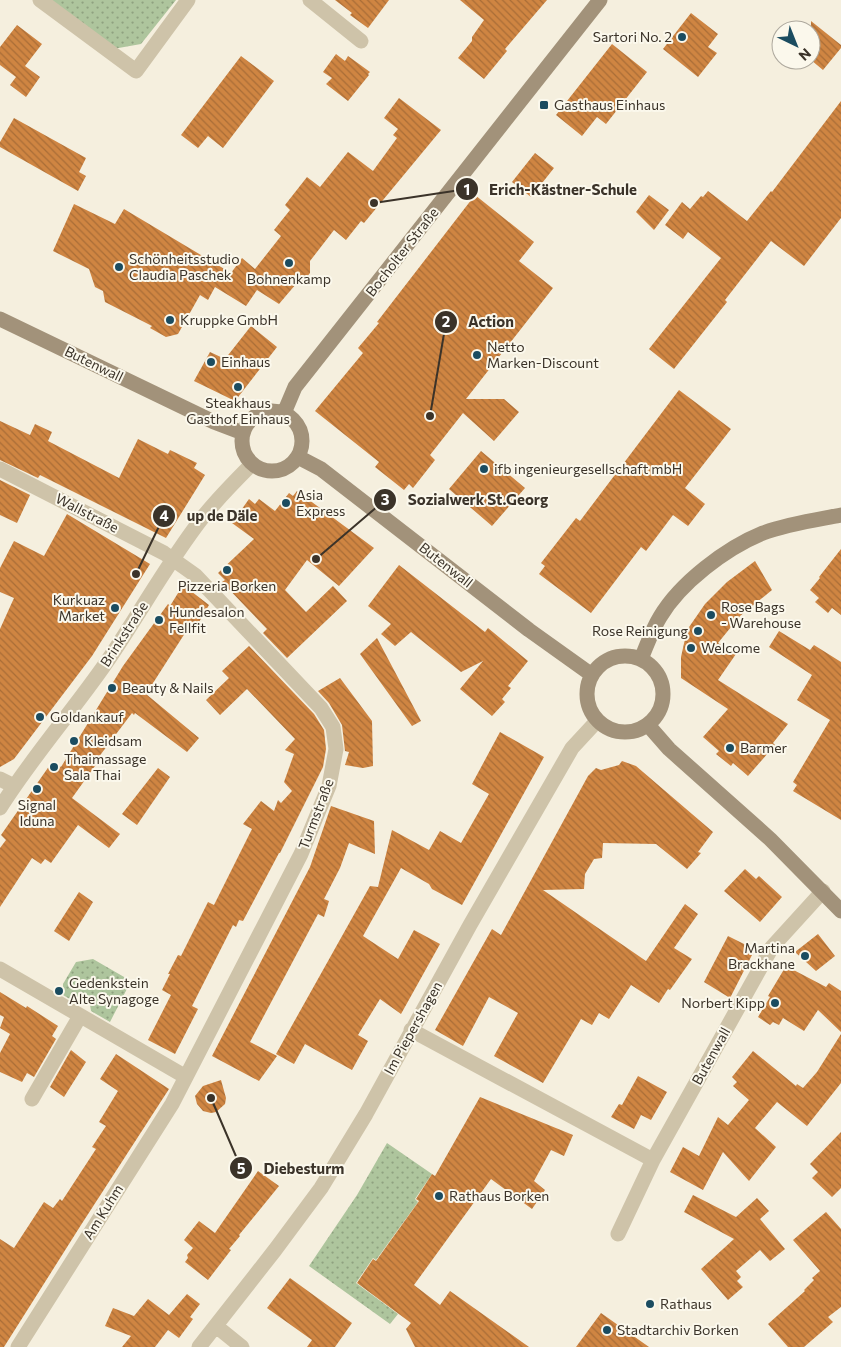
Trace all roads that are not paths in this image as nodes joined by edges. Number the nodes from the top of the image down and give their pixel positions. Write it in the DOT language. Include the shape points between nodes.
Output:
graph roads {
  1 [pos="40,0"];
  2 [pos="188,0"];
  3 [pos="310,0"];
  4 [pos="600,0"];
  5 [pos="361,41"];
  6 [pos="0,319"];
  7 [pos="284,413"];
  8 [pos="242,433"];
  9 [pos="298,457"];
  10 [pos="252,464"];
  11 [pos="0,469"];
  12 [pos="841,515"];
  13 [pos="174,559"];
  14 [pos="641,659"];
  15 [pos="592,674"];
  16 [pos="597,721"];
  17 [pos="648,725"];
  18 [pos="0,779"];
  19 [pos="14,786"];
  20 [pos="0,808"];
  21 [pos="823,891"];
  22 [pos="841,911"];
  23 [pos="0,970"];
  24 [pos="80,1016"];
  25 [pos="411,1030"];
  26 [pos="186,1076"];
  27 [pos="32,1098"];
  28 [pos="653,1160"];
  29 [pos="618,1234"];
  30 [pos="216,1326"];
  31 [pos="18,1347"];
  32 [pos="198,1347"];
  33 [pos="242,1347"];
  1 -- 2 [label="street" via="136,71"];
  3 -- 5 [label="street"];
  4 -- 7 [label="main road, Bocholter Straße" via="295,387"];
  6 -- 8 [label="main road, Butenwall"];
  7 -- 8 [label="main road" via="275,410 259,414"];
  7 -- 9 [label="main road" via="299,426 302,447"];
  8 -- 10 [label="main road" via="243,450"];
  9 -- 10 [label="main road" via="277,472 259,469"];
  9 -- 15 [label="main road, Butenwall" via="321,469 529,630"];
  10 -- 13 [label="street, Brinkstraße" via="203,518"];
  11 -- 13 [label="street, Wallstraße"];
  12 -- 14 [label="main road" via="763,533 721,557 686,585 661,616"];
  13 -- 19 [label="street, Brinkstraße" via="105,664"];
  13 -- 26 [label="street, Turmstraße" via="195,575 320,708 334,727 336,749 329,786 301,854"];
  14 -- 15 [label="main road" via="615,657"];
  14 -- 17 [label="main road" via="652,666 664,689 658,714"];
  15 -- 16 [label="main road" via="586,692 587,703"];
  16 -- 17 [label="main road" via="606,728 623,732 640,730"];
  16 -- 25 [label="street, Im Piepershagen" via="572,748"];
  17 -- 21 [label="main road" via="669,749"];
  18 -- 19 [label="street"];
  19 -- 20 [label="street, Brinkstraße"];
  21 -- 22 [label="main road"];
  21 -- 28 [label="street, Butenwall" via="772,948"];
  23 -- 24 [label="street"];
  24 -- 26 [label="street"];
  24 -- 27 [label="street"];
  25 -- 28 [label="street"];
  25 -- 30 [label="street, Im Piepershagen" via="321,1188"];
  26 -- 31 [label="street, Am Kuhm" via="172,1104"];
  28 -- 29 [label="street, Butenwall"];
  30 -- 32 [label="street, Im Piepershagen"];
  30 -- 33 [label="street"];
}
